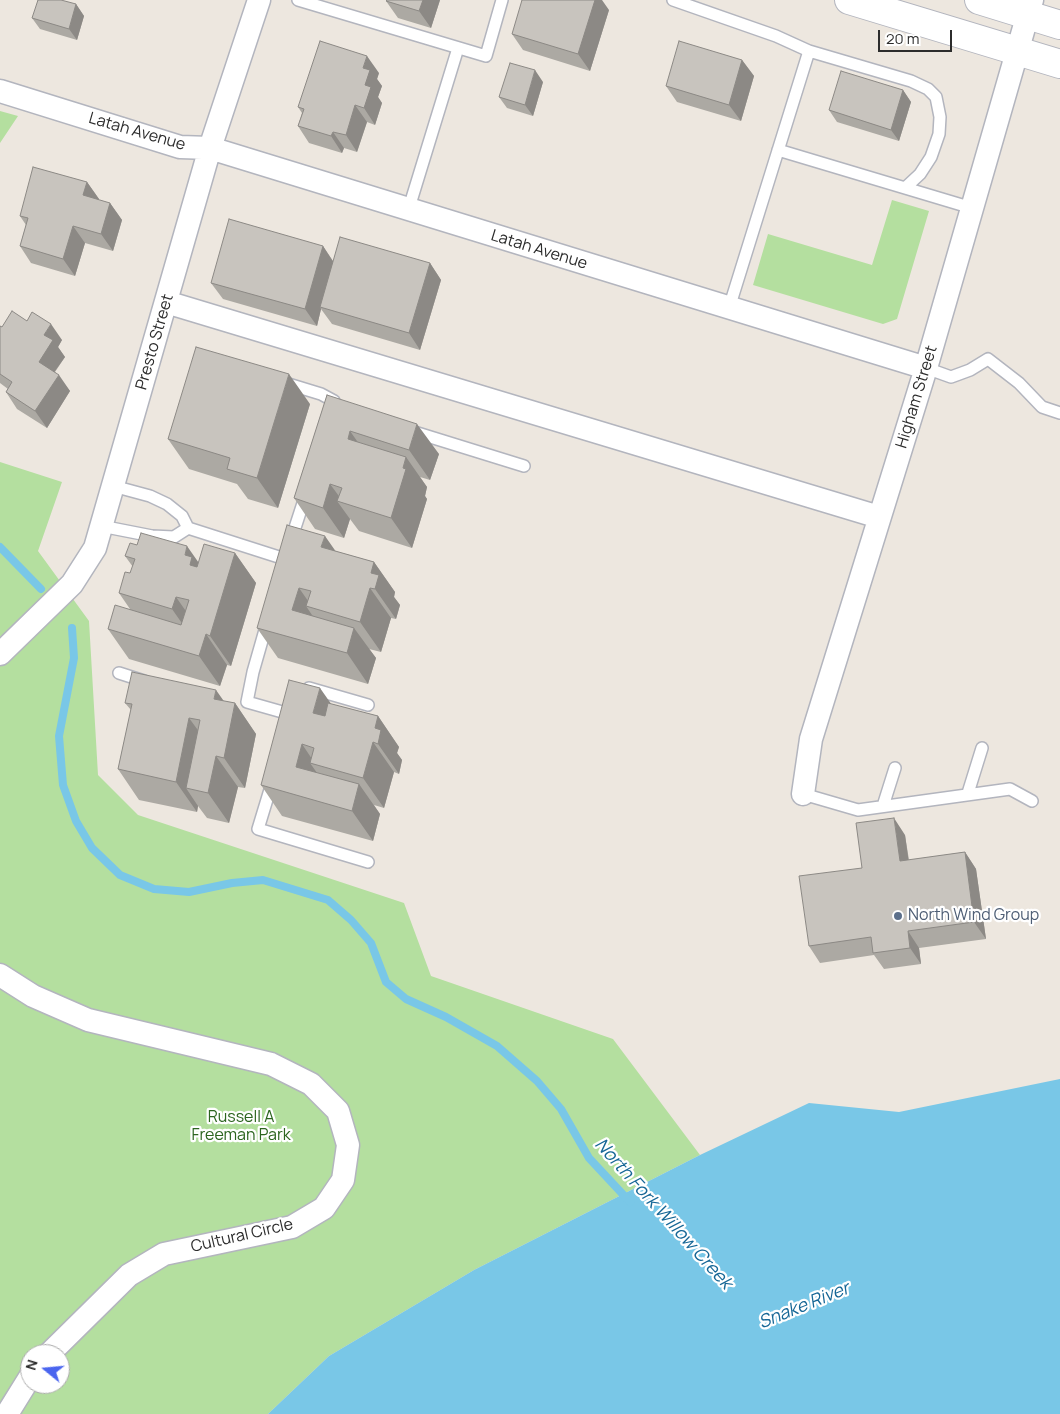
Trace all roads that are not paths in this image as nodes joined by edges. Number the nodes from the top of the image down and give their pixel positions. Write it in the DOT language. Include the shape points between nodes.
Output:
graph roads {
  1 [pos="259,0"];
  2 [pos="298,0"];
  3 [pos="502,0"];
  4 [pos="673,0"];
  5 [pos="849,0"];
  6 [pos="978,0"];
  7 [pos="1029,7"];
  8 [pos="1060,25"];
  9 [pos="458,48"];
  10 [pos="809,51"];
  11 [pos="1016,51"];
  12 [pos="1060,64"];
  13 [pos="0,91"];
  14 [pos="210,148"];
  15 [pos="778,150"];
  16 [pos="905,188"];
  17 [pos="972,208"];
  18 [pos="408,211"];
  19 [pos="166,302"];
  20 [pos="729,308"];
  21 [pos="926,368"];
  22 [pos="274,380"];
  23 [pos="336,406"];
  24 [pos="1060,413"];
  25 [pos="404,429"];
  26 [pos="524,466"];
  27 [pos="308,485"];
  28 [pos="113,486"];
  29 [pos="880,517"];
  30 [pos="101,526"];
  31 [pos="188,528"];
  32 [pos="269,616"];
  33 [pos="0,654"];
  34 [pos="119,673"];
  35 [pos="155,684"];
  36 [pos="368,706"];
  37 [pos="982,748"];
  38 [pos="895,768"];
  39 [pos="276,772"];
  40 [pos="968,793"];
  41 [pos="803,794"];
  42 [pos="1032,801"];
  43 [pos="883,806"];
  44 [pos="368,862"];
  45 [pos="0,976"];
  46 [pos="59,1344"];
  47 [pos="20,1394"];
  48 [pos="7,1414"];
  1 -- 14 [label="street, Presto Street"];
  2 -- 9 [label="lane"];
  3 -- 9 [label="lane" via="486,56"];
  4 -- 10 [label="lane"];
  5 -- 11 [label="street"];
  6 -- 7 [label="street"];
  7 -- 8 [label="street"];
  7 -- 11 [label="street, Higham Street"];
  9 -- 18 [label="lane"];
  10 -- 15 [label="lane"];
  10 -- 16 [label="lane" via="911,81 936,97 939,134 920,174"];
  11 -- 12 [label="street"];
  11 -- 17 [label="street, Higham Street"];
  13 -- 14 [label="street, Latah Avenue" via="180,147"];
  14 -- 18 [label="street, Latah Avenue"];
  14 -- 19 [label="street, Presto Street"];
  15 -- 16 [label="lane"];
  15 -- 20 [label="lane"];
  16 -- 17 [label="lane"];
  17 -- 21 [label="street, Higham Street"];
  18 -- 20 [label="street, Latah Avenue"];
  19 -- 28 [label="street, Presto Street"];
  19 -- 29 [label="street"];
  20 -- 21 [label="street, Latah Avenue"];
  21 -- 24 [label="lane, Latah Avenue" via="951,377 988,359 1019,383 1042,407"];
  21 -- 29 [label="street, Higham Street"];
  22 -- 23 [label="lane" via="321,394"];
  25 -- 26 [label="lane"];
  27 -- 31 [label="lane" via="284,564"];
  28 -- 30 [label="street, Presto Street"];
  28 -- 31 [label="lane" via="167,504 182,516"];
  29 -- 41 [label="street, Higham Street" via="811,740"];
  30 -- 31 [label="lane" via="137,534 174,537"];
  30 -- 33 [label="street, Presto Street" via="95,548 72,584"];
  32 -- 36 [label="lane" via="242,703 291,720 302,686"];
  34 -- 35 [label="lane"];
  37 -- 40 [label="lane"];
  38 -- 43 [label="lane"];
  39 -- 44 [label="lane" via="258,829"];
  40 -- 42 [label="lane" via="1010,789"];
  40 -- 43 [label="lane"];
  41 -- 43 [label="lane" via="858,810"];
  45 -- 46 [label="street, Cultural Circle" via="33,996 88,1020 271,1064 311,1084 338,1111 348,1144 343,1180 324,1208 292,1227 164,1254 129,1275"];
  47 -- 48 [label="street"];
}
